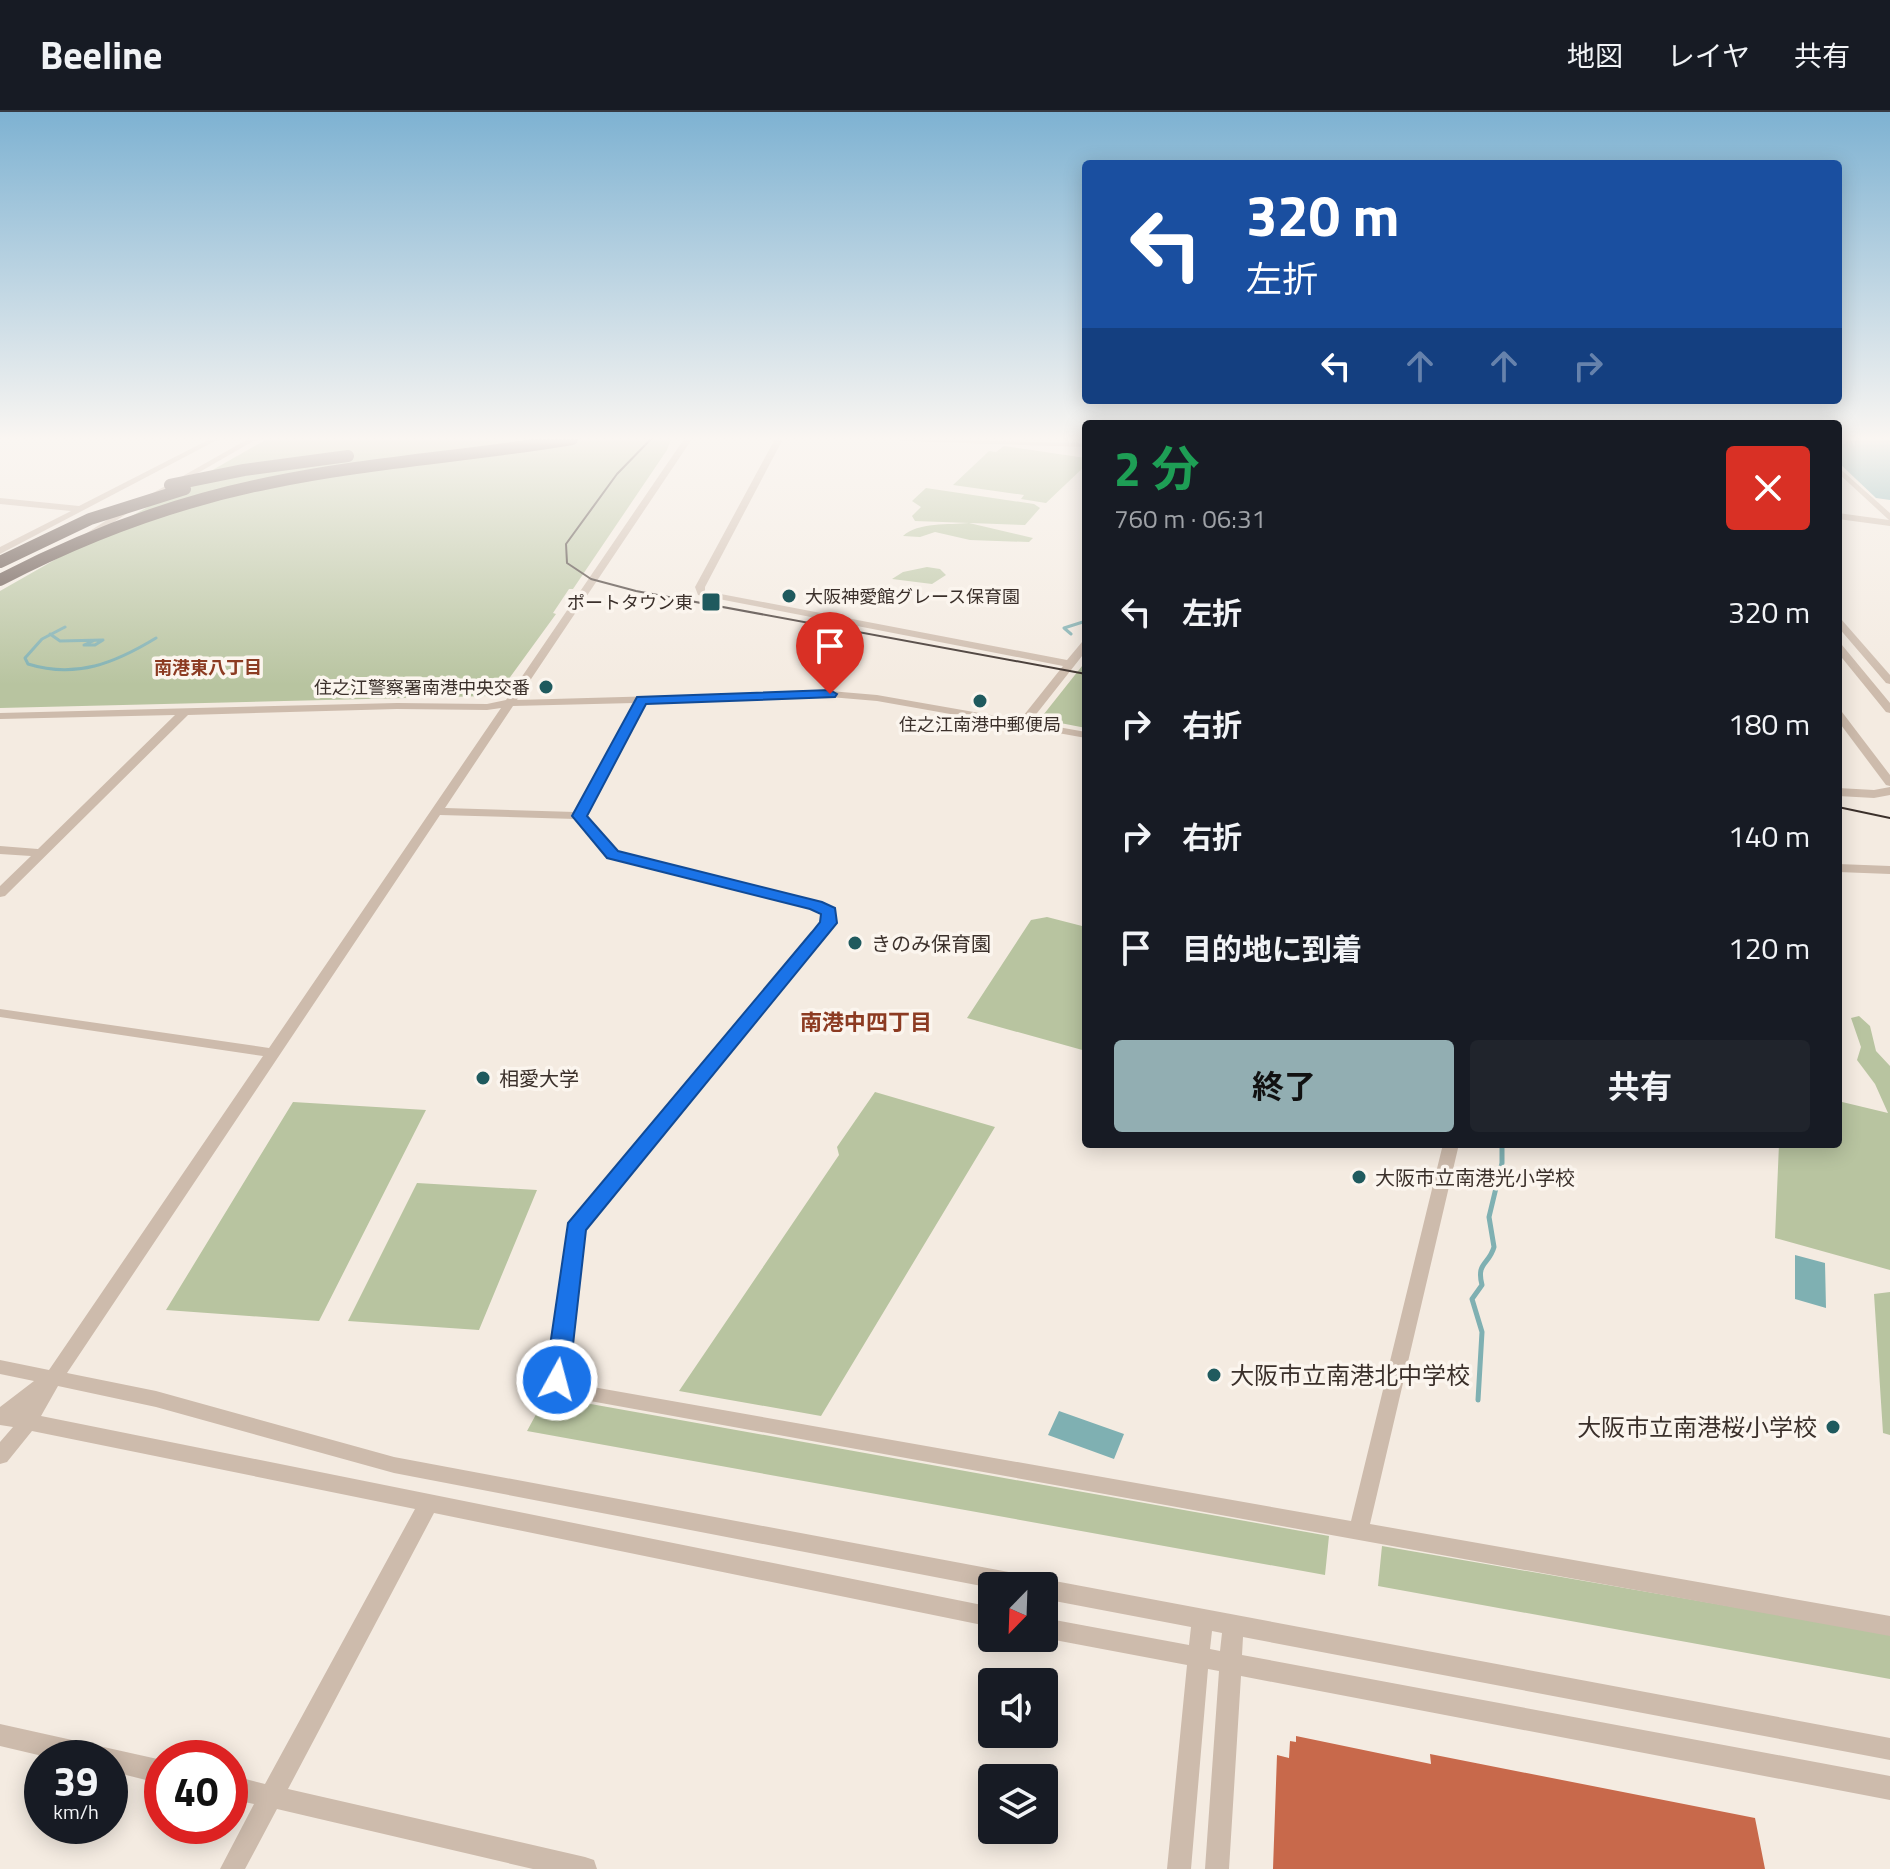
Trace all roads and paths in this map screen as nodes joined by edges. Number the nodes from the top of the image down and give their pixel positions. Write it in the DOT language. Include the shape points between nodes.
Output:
graph roads {
  1 [pos="57,521"];
  2 [pos="67,521"];
  3 [pos="86,521"];
  4 [pos="110,521"];
  5 [pos="110,521"];
  6 [pos="131,521"];
  7 [pos="625,521"];
  8 [pos="633,521"];
  9 [pos="735,521"];
  10 [pos="0,552"];
  11 [pos="0,562"];
  12 [pos="0,573"];
  13 [pos="0,580"];
  14 [pos="0,587"];
  15 [pos="1842,626"];
  16 [pos="1082,649"];
  17 [pos="1842,652"];
  18 [pos="1070,664"];
  19 [pos="1890,683"];
  20 [pos="1869,684"];
  21 [pos="641,700"];
  22 [pos="508,703"];
  23 [pos="1890,710"];
  24 [pos="185,711"];
  25 [pos="0,716"];
  26 [pos="1842,719"];
  27 [pos="1022,724"];
  28 [pos="1082,734"];
  29 [pos="1890,783"];
  30 [pos="1890,791"];
  31 [pos="1842,792"];
  32 [pos="437,811"];
  33 [pos="579,816"];
  34 [pos="0,850"];
  35 [pos="41,853"];
  36 [pos="1842,868"];
  37 [pos="1890,870"];
  38 [pos="0,893"];
  39 [pos="0,1013"];
  40 [pos="273,1053"];
  41 [pos="1450,1148"];
  42 [pos="0,1367"];
  43 [pos="54,1377"];
  44 [pos="0,1416"];
  45 [pos="29,1421"];
  46 [pos="0,1456"];
  47 [pos="428,1504"];
  48 [pos="1359,1530"];
  49 [pos="978,1576"];
  50 [pos="1058,1592"];
  51 [pos="978,1614"];
  52 [pos="1202,1618"];
  53 [pos="1233,1624"];
  54 [pos="1890,1626"];
  55 [pos="1058,1631"];
  56 [pos="1197,1659"];
  57 [pos="1230,1664"];
  58 [pos="0,1735"];
  59 [pos="24,1740"];
  60 [pos="1890,1749"];
  61 [pos="1890,1788"];
  62 [pos="248,1791"];
  63 [pos="271,1797"];
  64 [pos="232,1869"];
  65 [pos="585,1869"];
  66 [pos="1179,1869"];
  67 [pos="1217,1869"];
  1 -- 10 [label="street"];
  2 -- 10 [label="highway, bridge"];
  3 -- 11 [label="highway, bridge"];
  4 -- 14 [label="street"];
  5 -- 12 [label="highway, bridge"];
  6 -- 13 [label="highway, bridge"];
  7 -- 22 [label="street"];
  8 -- 22 [label="street"];
  9 -- 18 [label="street" via="701,593"];
  15 -- 19 [label="street"];
  16 -- 18 [label="street"];
  17 -- 20 [label="street"];
  18 -- 27 [label="street"];
  19 -- 20 [label="street"];
  20 -- 23 [label="street"];
  21 -- 22 [label="street"];
  21 -- 27 [label="street" via="830,694"];
  21 -- 33 [label="street"];
  22 -- 24 [label="street"];
  22 -- 32 [label="street"];
  24 -- 25 [label="street"];
  24 -- 35 [label="street"];
  26 -- 29 [label="street"];
  27 -- 28 [label="street"];
  30 -- 31 [label="street"];
  32 -- 33 [label="street"];
  32 -- 40 [label="street"];
  33 -- 48 [label="street" via="612,854 816,905 829,912 829,923 575,1228 557,1380 564,1390"];
  34 -- 35 [label="street"];
  35 -- 38 [label="street"];
  36 -- 37 [label="street"];
  39 -- 40 [label="street"];
  40 -- 43 [label="street"];
  41 -- 48 [label="street"];
  42 -- 43 [label="street"];
  43 -- 44 [label="street"];
  43 -- 45 [label="street"];
  43 -- 49 [label="street" via="156,1399 394,1465"];
  44 -- 45 [label="street"];
  45 -- 46 [label="street"];
  45 -- 47 [label="street"];
  47 -- 51 [label="street"];
  47 -- 63 [label="street"];
  48 -- 54 [label="street"];
  50 -- 52 [label="street"];
  52 -- 53 [label="street"];
  52 -- 56 [label="street"];
  53 -- 57 [label="street"];
  53 -- 60 [label="street"];
  55 -- 56 [label="street"];
  56 -- 57 [label="street"];
  56 -- 66 [label="street"];
  57 -- 61 [label="street"];
  57 -- 67 [label="street"];
  58 -- 59 [label="street"];
  62 -- 63 [label="street"];
  63 -- 64 [label="street"];
  63 -- 65 [label="street"];
}
